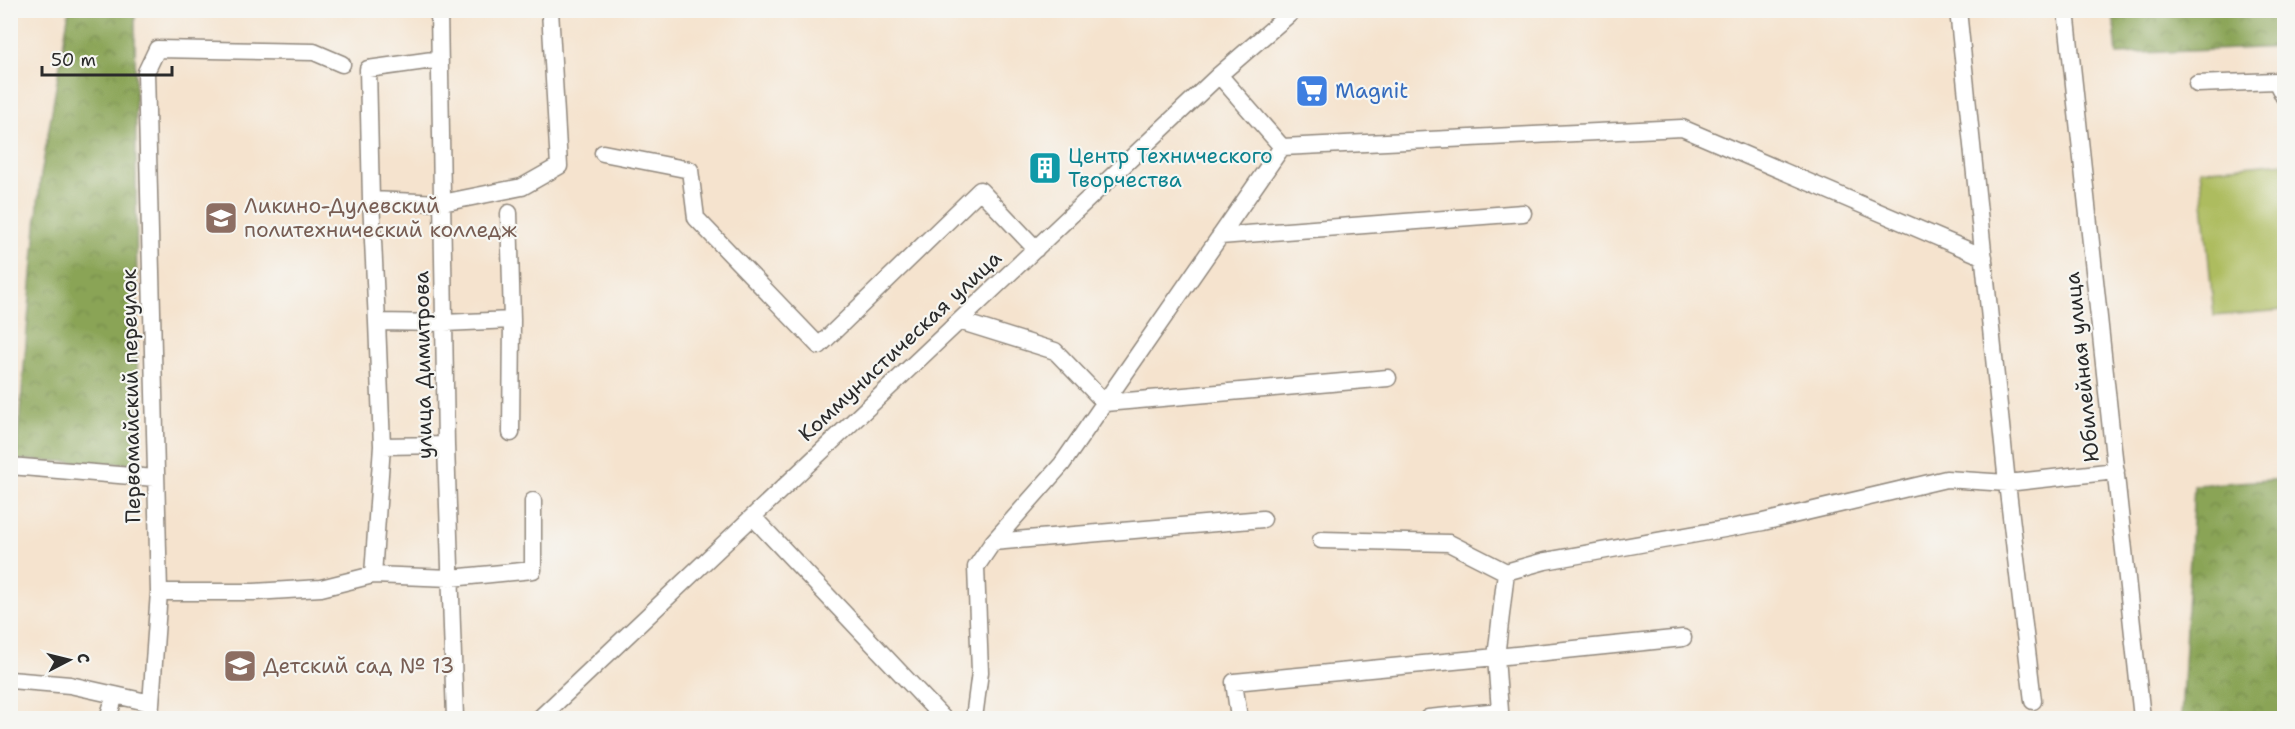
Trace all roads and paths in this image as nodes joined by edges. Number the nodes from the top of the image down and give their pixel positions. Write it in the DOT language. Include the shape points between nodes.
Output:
graph roads {
  1 [pos="439,10"];
  2 [pos="550,10"];
  3 [pos="1294,10"];
  4 [pos="1958,10"];
  5 [pos="2066,10"];
  6 [pos="440,59"];
  7 [pos="342,64"];
  8 [pos="1219,75"];
  9 [pos="2197,84"];
  10 [pos="2284,97"];
  11 [pos="1282,147"];
  12 [pos="603,153"];
  13 [pos="371,201"];
  14 [pos="442,203"];
  15 [pos="509,213"];
  16 [pos="1523,213"];
  17 [pos="1220,236"];
  18 [pos="1036,249"];
  19 [pos="1984,257"];
  20 [pos="512,320"];
  21 [pos="959,321"];
  22 [pos="377,322"];
  23 [pos="444,323"];
  24 [pos="1388,378"];
  25 [pos="1105,403"];
  26 [pos="511,433"];
  27 [pos="382,446"];
  28 [pos="446,446"];
  29 [pos="10,466"];
  30 [pos="2116,471"];
  31 [pos="155,478"];
  32 [pos="2007,483"];
  33 [pos="533,501"];
  34 [pos="753,517"];
  35 [pos="1263,519"];
  36 [pos="1321,540"];
  37 [pos="993,543"];
  38 [pos="1506,572"];
  39 [pos="373,575"];
  40 [pos="451,578"];
  41 [pos="159,592"];
  42 [pos="1683,638"];
  43 [pos="1496,657"];
  44 [pos="10,680"];
  45 [pos="116,695"];
  46 [pos="2033,701"];
  47 [pos="151,711"];
  48 [pos="108,718"];
  49 [pos="455,718"];
  50 [pos="540,718"];
  51 [pos="943,718"];
  52 [pos="974,718"];
  53 [pos="1239,718"];
  54 [pos="1428,718"];
  55 [pos="2142,718"];
  1 -- 6 [label="street, улица Димитрова"];
  2 -- 14 [label="street" via="559,166 522,187"];
  3 -- 8 [label="street, Коммунистическая улица"];
  4 -- 19 [label="street"];
  5 -- 30 [label="street, Юбилейная улица"];
  6 -- 13 [label="street" via="369,69"];
  6 -- 14 [label="street, улица Димитрова"];
  7 -- 31 [label="street, Первомайский переулок" via="314,52 157,49 146,72"];
  8 -- 11 [label="street"];
  8 -- 18 [label="street, Коммунистическая улица"];
  9 -- 10 [label="street" via="2276,81"];
  11 -- 17 [label="street"];
  11 -- 19 [label="street" via="1682,128"];
  12 -- 18 [label="street" via="690,170 696,218 819,346 980,190"];
  13 -- 14 [label="street"];
  13 -- 22 [label="street"];
  14 -- 23 [label="street, улица Димитрова"];
  15 -- 20 [label="street"];
  16 -- 17 [label="street"];
  17 -- 25 [label="street"];
  18 -- 21 [label="street, Коммунистическая улица"];
  19 -- 32 [label="street"];
  20 -- 23 [label="street"];
  20 -- 26 [label="street"];
  21 -- 25 [label="street" via="1055,351"];
  21 -- 34 [label="street, Коммунистическая улица"];
  22 -- 23 [label="street"];
  22 -- 27 [label="street"];
  23 -- 28 [label="street, улица Димитрова"];
  24 -- 25 [label="street"];
  25 -- 37 [label="street" via="1062,464"];
  27 -- 28 [label="street"];
  27 -- 39 [label="street"];
  28 -- 40 [label="street, улица Димитрова"];
  29 -- 31 [label="street"];
  30 -- 32 [label="street"];
  30 -- 55 [label="street, Юбилейная улица"];
  31 -- 41 [label="street, Первомайский переулок"];
  32 -- 38 [label="street" via="1946,479 1763,522 1545,561"];
  32 -- 46 [label="street"];
  33 -- 40 [label="street" via="533,570"];
  34 -- 50 [label="street, Коммунистическая улица"];
  34 -- 51 [label="street"];
  35 -- 37 [label="street"];
  36 -- 38 [label="street" via="1449,543"];
  37 -- 52 [label="street" via="976,567 980,672"];
  38 -- 43 [label="street"];
  39 -- 40 [label="street"];
  39 -- 41 [label="street" via="321,588"];
  40 -- 49 [label="street, улица Димитрова"];
  41 -- 47 [label="street, Первомайский переулок"];
  42 -- 43 [label="street"];
  43 -- 53 [label="street" via="1234,682"];
  43 -- 54 [label="street" via="1500,711"];
  44 -- 45 [label="street" via="70,685"];
  45 -- 47 [label="street"];
  45 -- 48 [label="street"];
}
